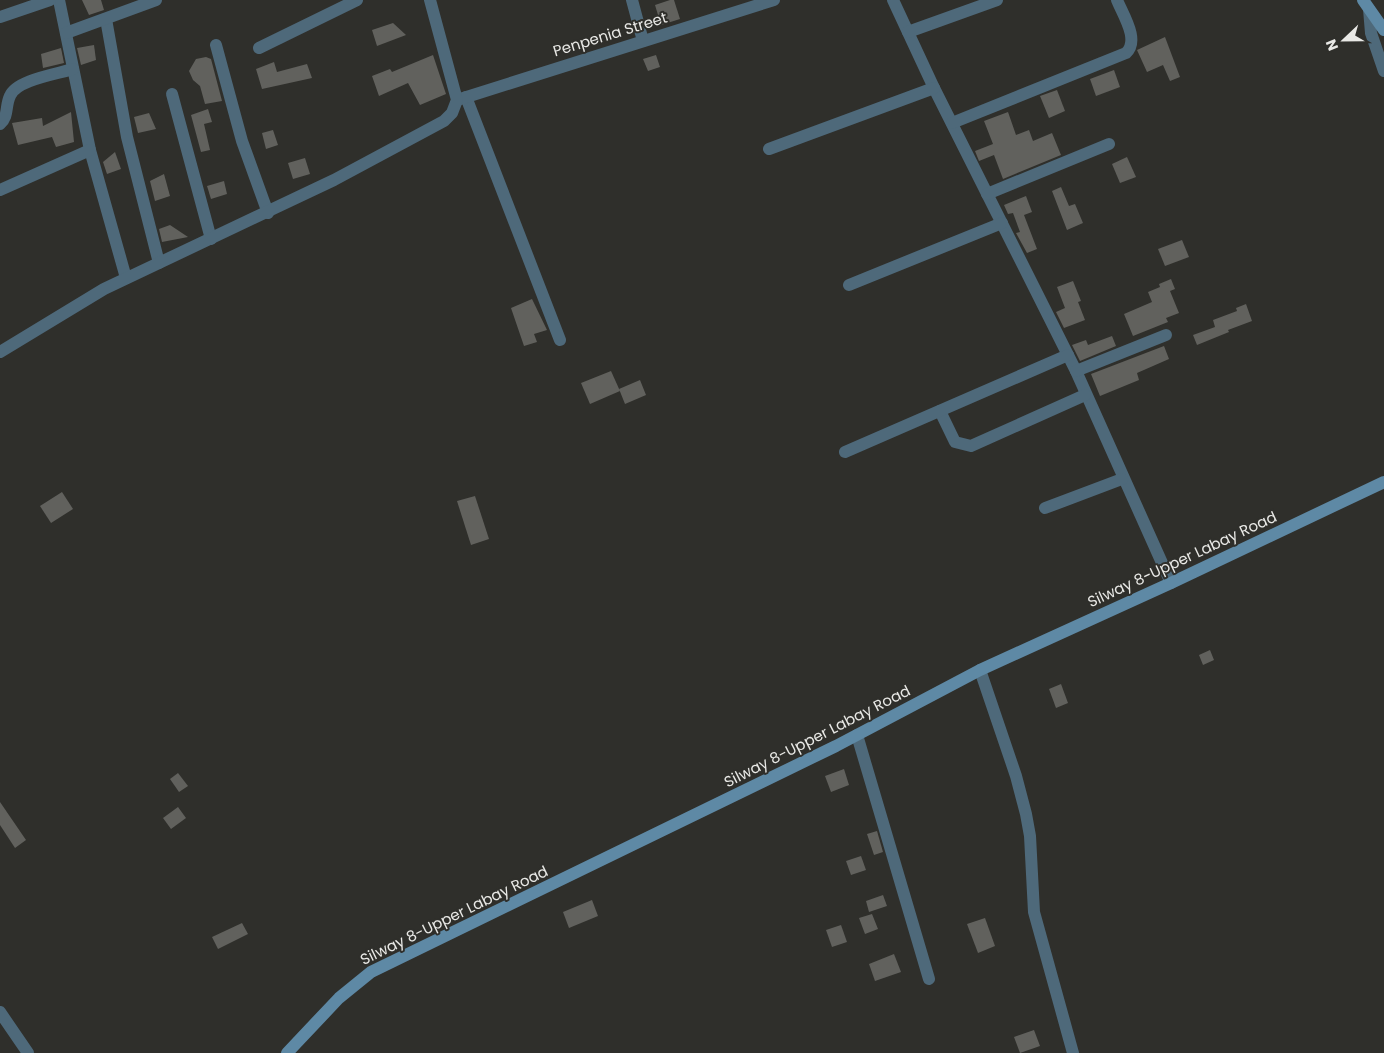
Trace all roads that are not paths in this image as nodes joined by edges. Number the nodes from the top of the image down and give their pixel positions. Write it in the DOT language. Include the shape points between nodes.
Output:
graph roads {
  1 [pos="50,0"];
  2 [pos="59,0"];
  3 [pos="156,0"];
  4 [pos="357,0"];
  5 [pos="430,0"];
  6 [pos="632,0"];
  7 [pos="774,0"];
  8 [pos="893,0"];
  9 [pos="997,0"];
  10 [pos="1117,0"];
  11 [pos="1366,4"];
  12 [pos="0,17"];
  13 [pos="106,19"];
  14 [pos="1384,30"];
  15 [pos="908,32"];
  16 [pos="66,33"];
  17 [pos="643,41"];
  18 [pos="216,45"];
  19 [pos="259,48"];
  20 [pos="72,69"];
  21 [pos="1384,71"];
  22 [pos="934,88"];
  23 [pos="172,94"];
  24 [pos="461,98"];
  25 [pos="952,123"];
  26 [pos="0,124"];
  27 [pos="1109,144"];
  28 [pos="769,149"];
  29 [pos="90,150"];
  30 [pos="0,190"];
  31 [pos="988,194"];
  32 [pos="268,213"];
  33 [pos="1002,223"];
  34 [pos="211,239"];
  35 [pos="159,263"];
  36 [pos="126,278"];
  37 [pos="849,285"];
  38 [pos="1166,335"];
  39 [pos="560,340"];
  40 [pos="0,352"];
  41 [pos="1068,355"];
  42 [pos="1076,371"];
  43 [pos="1086,395"];
  44 [pos="940,411"];
  45 [pos="845,452"];
  46 [pos="1122,479"];
  47 [pos="1384,482"];
  48 [pos="1045,508"];
  49 [pos="1171,583"];
  50 [pos="980,670"];
  51 [pos="857,735"];
  52 [pos="929,979"];
  53 [pos="0,1012"];
  54 [pos="28,1053"];
  55 [pos="287,1053"];
  56 [pos="1073,1053"];
  1 -- 12 [label="street"];
  2 -- 16 [label="street"];
  3 -- 13 [label="street"];
  4 -- 19 [label="street"];
  5 -- 24 [label="street"];
  6 -- 17 [label="street"];
  7 -- 17 [label="street, Penpenia Street"];
  8 -- 15 [label="street"];
  9 -- 15 [label="street"];
  10 -- 25 [label="street" via="1132,38 1132,46 1126,53"];
  11 -- 14 [label="main road"];
  11 -- 21 [label="street" via="1371,33"];
  13 -- 16 [label="street"];
  13 -- 35 [label="street" via="127,137"];
  15 -- 22 [label="street"];
  16 -- 20 [label="street"];
  17 -- 24 [label="street, Penpenia Street"];
  18 -- 32 [label="street" via="244,149"];
  20 -- 26 [label="street" via="30,81 14,90 8,100 6,118"];
  20 -- 29 [label="street"];
  22 -- 25 [label="street"];
  22 -- 28 [label="street"];
  23 -- 34 [label="street"];
  24 -- 32 [label="street" via="449,116 438,125"];
  24 -- 39 [label="street"];
  25 -- 31 [label="street"];
  27 -- 31 [label="street"];
  29 -- 30 [label="street"];
  29 -- 36 [label="street"];
  31 -- 33 [label="street"];
  32 -- 34 [label="street"];
  33 -- 37 [label="street"];
  33 -- 41 [label="street"];
  34 -- 35 [label="street"];
  35 -- 36 [label="street"];
  36 -- 40 [label="street"];
  38 -- 42 [label="street"];
  41 -- 42 [label="street"];
  41 -- 44 [label="street"];
  42 -- 43 [label="street"];
  43 -- 44 [label="street" via="971,446 955,442"];
  43 -- 46 [label="street"];
  44 -- 45 [label="street"];
  46 -- 48 [label="street"];
  46 -- 49 [label="street"];
  47 -- 49 [label="main road, Silway 8-Upper Labay Road"];
  49 -- 50 [label="main road, Silway 8-Upper Labay Road"];
  50 -- 51 [label="main road, Silway 8-Upper Labay Road"];
  50 -- 56 [label="street" via="1026,814 1036,921"];
  51 -- 52 [label="street"];
  51 -- 55 [label="main road, Silway 8-Upper Labay Road" via="371,972 339,998"];
  53 -- 54 [label="street"];
}
